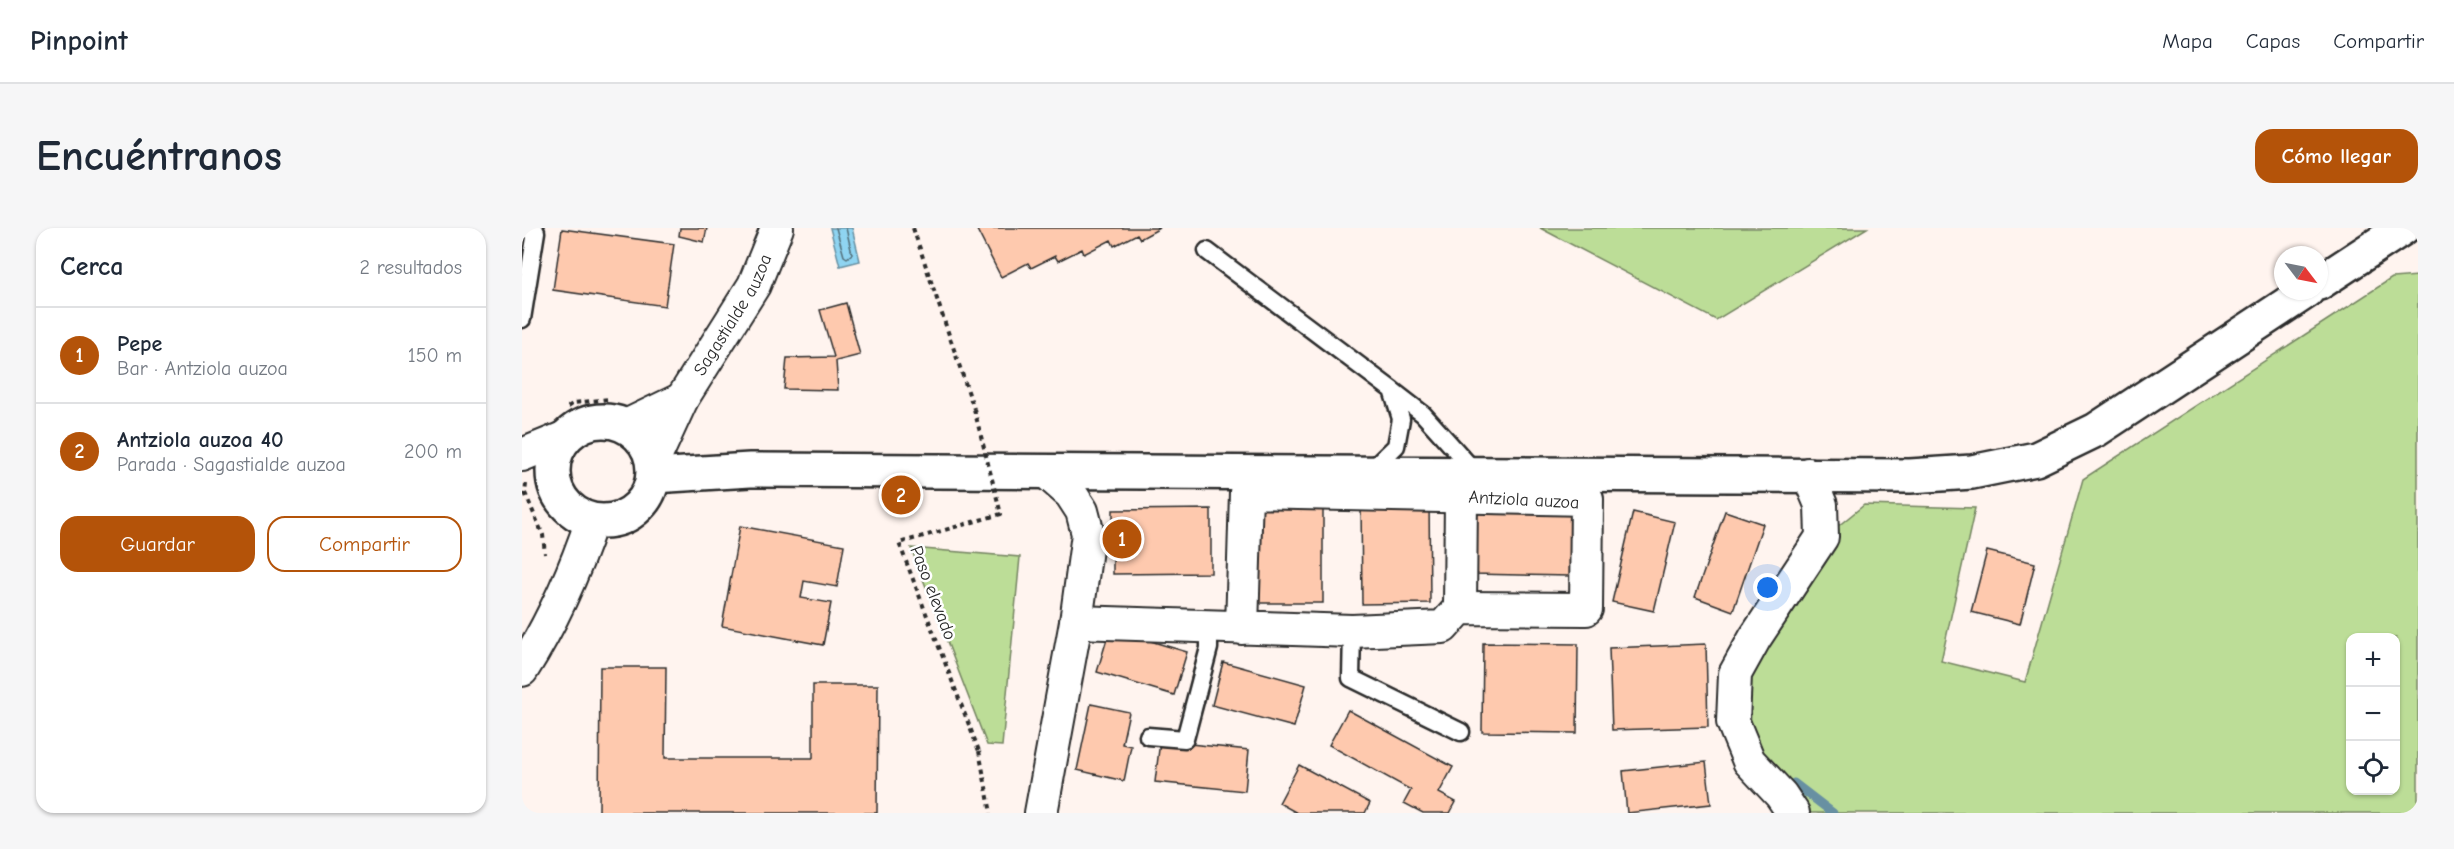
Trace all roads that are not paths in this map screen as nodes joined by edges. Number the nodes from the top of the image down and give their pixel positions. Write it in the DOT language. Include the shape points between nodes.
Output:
graph roads {
  1 [pos="522,228"];
  2 [pos="777,228"];
  3 [pos="2403,228"];
  4 [pos="1207,251"];
  5 [pos="2328,277"];
  6 [pos="2293,300"];
  7 [pos="522,319"];
  8 [pos="1392,390"];
  9 [pos="682,399"];
  10 [pos="626,426"];
  11 [pos="566,437"];
  12 [pos="522,455"];
  13 [pos="653,469"];
  14 [pos="1045,471"];
  15 [pos="1369,472"];
  16 [pos="1808,474"];
  17 [pos="1469,485"];
  18 [pos="592,520"];
  19 [pos="1460,608"];
  20 [pos="1076,622"];
  21 [pos="1209,627"];
  22 [pos="1242,628"];
  23 [pos="1352,632"];
  24 [pos="522,669"];
  25 [pos="1461,732"];
  26 [pos="1148,736"];
  27 [pos="1041,813"];
  28 [pos="1793,813"];
  1 -- 7 [label="lane" via="536,232"];
  2 -- 9 [label="street, Sagastialde auzoa" via="754,285"];
  3 -- 5 [label="main road"];
  4 -- 8 [label="lane"];
  6 -- 16 [label="main road" via="2096,430 2036,459 1972,472 1910,476"];
  8 -- 15 [label="lane" via="1401,419 1396,446"];
  8 -- 17 [label="lane" via="1423,414"];
  9 -- 10 [label="street"];
  9 -- 13 [label="street, Sagastialde auzoa"];
  10 -- 11 [label="main road" via="594,421"];
  10 -- 13 [label="main road" via="648,448"];
  11 -- 12 [label="street"];
  11 -- 18 [label="main road" via="553,469 555,486 576,513"];
  13 -- 14 [label="main road"];
  13 -- 18 [label="main road" via="649,492 639,506 609,521"];
  14 -- 15 [label="main road"];
  14 -- 20 [label="street" via="1071,494 1082,511 1088,534"];
  15 -- 17 [label="main road"];
  16 -- 17 [label="main road"];
  16 -- 28 [label="street" via="1821,506 1822,537 1735,674 1733,722 1749,761"];
  17 -- 19 [label="street"];
  17 -- 19 [label="street, Antziola auzoa" via="1587,499 1586,609"];
  17 -- 22 [label="street, Antziola auzoa" via="1246,492"];
  18 -- 24 [label="street" via="548,628"];
  19 -- 23 [label="street" via="1443,627"];
  20 -- 21 [label="street"];
  20 -- 27 [label="street"];
  21 -- 22 [label="street"];
  21 -- 26 [label="lane" via="1209,648 1185,739"];
  22 -- 23 [label="street"];
  23 -- 25 [label="lane" via="1351,678"];
}
